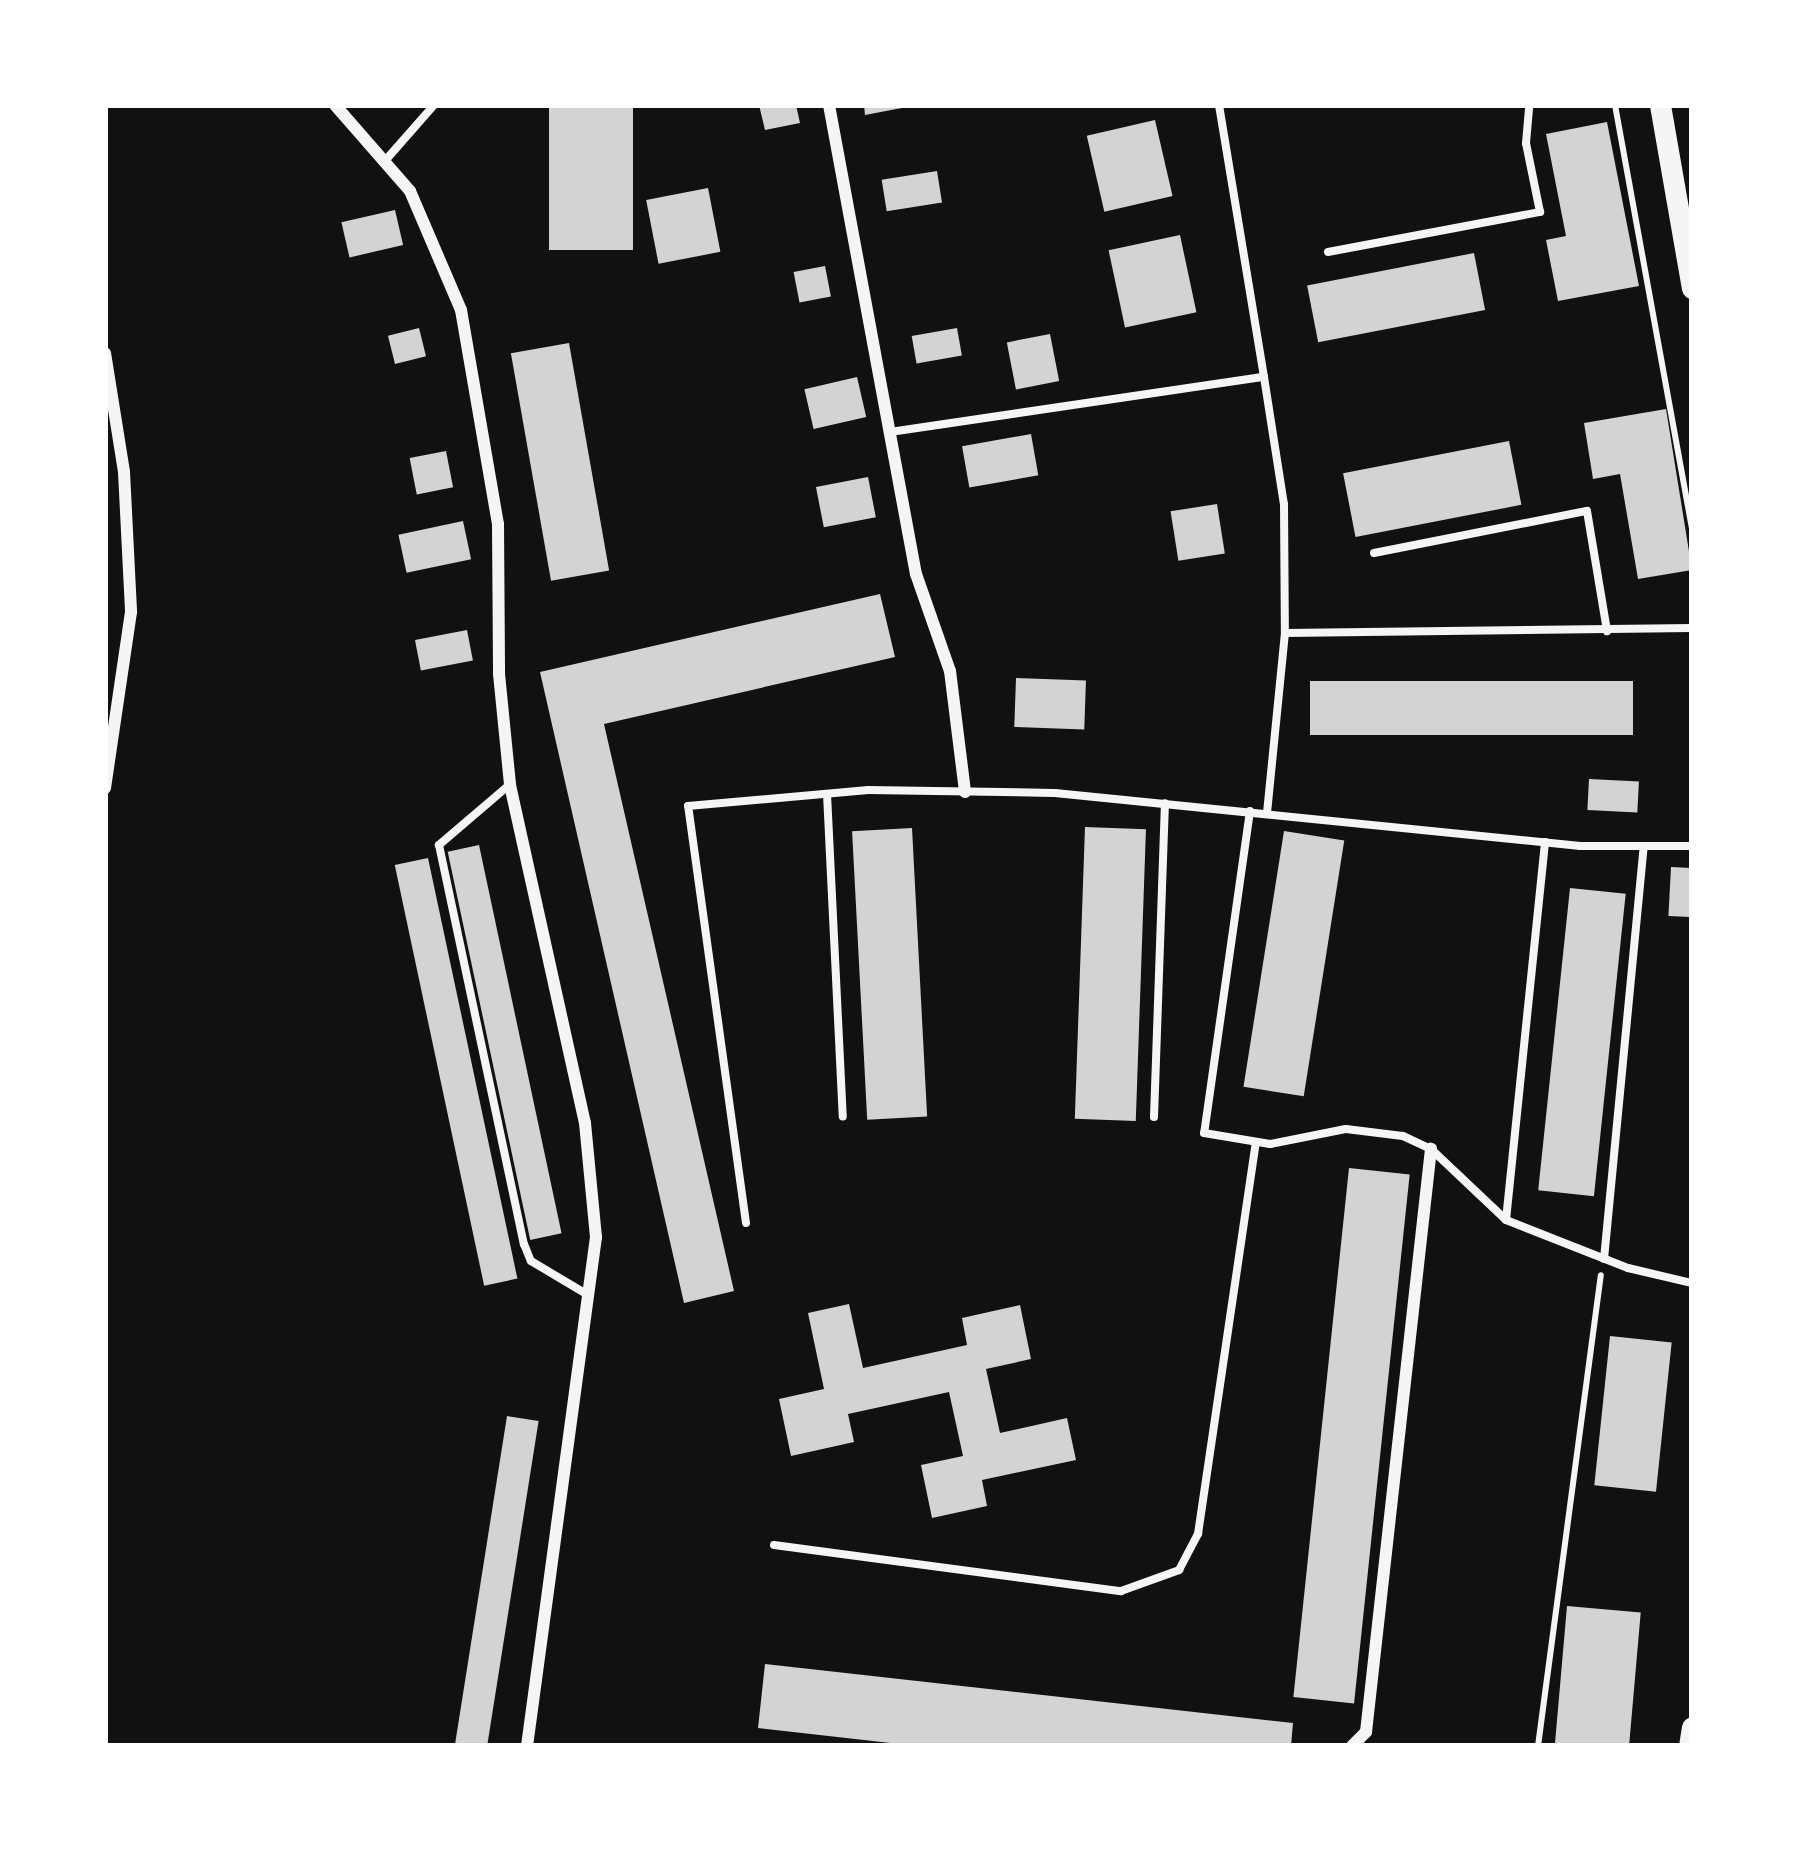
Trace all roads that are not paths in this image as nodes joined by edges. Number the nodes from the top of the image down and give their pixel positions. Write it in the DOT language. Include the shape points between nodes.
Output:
graph roads {
  1 [pos="335,105"];
  2 [pos="434,105"];
  3 [pos="830,105"];
  4 [pos="1219,105"];
  5 [pos="1529,105"];
  6 [pos="1660,105"];
  7 [pos="384,162"];
  8 [pos="1328,252"];
  9 [pos="1692,288"];
  10 [pos="105,353"];
  11 [pos="1264,377"];
  12 [pos="890,432"];
  13 [pos="1374,553"];
  14 [pos="1692,628"];
  15 [pos="1607,631"];
  16 [pos="1285,633"];
  17 [pos="510,785"];
  18 [pos="105,788"];
  19 [pos="965,792"];
  20 [pos="827,794"];
  21 [pos="1165,803"];
  22 [pos="1250,811"];
  23 [pos="1267,813"];
  24 [pos="1545,842"];
  25 [pos="1644,846"];
  26 [pos="1692,846"];
  27 [pos="843,1117"];
  28 [pos="1154,1117"];
  29 [pos="1256,1142"];
  30 [pos="1431,1149"];
  31 [pos="1506,1220"];
  32 [pos="746,1223"];
  33 [pos="1604,1259"];
  34 [pos="1692,1283"];
  35 [pos="591,1297"];
  36 [pos="774,1544"];
  37 [pos="1692,1727"];
  38 [pos="527,1746"];
  39 [pos="1352,1746"];
  40 [pos="1689,1746"];
  1 -- 7 [label="street"];
  2 -- 7 [label="lane"];
  3 -- 12 [label="street"];
  4 -- 11 [label="lane"];
  5 -- 8 [label="lane" via="1526,143 1540,212"];
  6 -- 9 [label="street"];
  7 -- 17 [label="street" via="440,248 461,310 498,524"];
  10 -- 18 [label="street" via="124,472 131,612"];
  11 -- 12 [label="lane"];
  11 -- 16 [label="lane" via="1284,504"];
  12 -- 19 [label="street" via="916,574 950,670"];
  13 -- 15 [label="lane" via="1587,511"];
  14 -- 15 [label="lane"];
  15 -- 16 [label="lane"];
  16 -- 23 [label="lane"];
  17 -- 35 [label="street" via="585,1123 596,1237"];
  17 -- 35 [label="lane" via="439,845 524,1244 532,1261"];
  19 -- 20 [label="lane"];
  19 -- 21 [label="lane"];
  20 -- 27 [label="lane"];
  20 -- 32 [label="lane" via="688,806"];
  21 -- 22 [label="lane"];
  21 -- 28 [label="lane"];
  22 -- 23 [label="lane"];
  22 -- 29 [label="lane" via="1204,1133"];
  23 -- 24 [label="lane"];
  24 -- 25 [label="lane"];
  24 -- 31 [label="lane"];
  25 -- 26 [label="lane"];
  25 -- 33 [label="lane"];
  29 -- 30 [label="lane" via="1374,1130"];
  29 -- 36 [label="lane" via="1198,1534 1179,1570 1121,1591"];
  30 -- 31 [label="lane"];
  30 -- 39 [label="street" via="1366,1732"];
  31 -- 33 [label="lane"];
  33 -- 34 [label="lane"];
  35 -- 38 [label="street"];
  37 -- 40 [label="street"];
}
